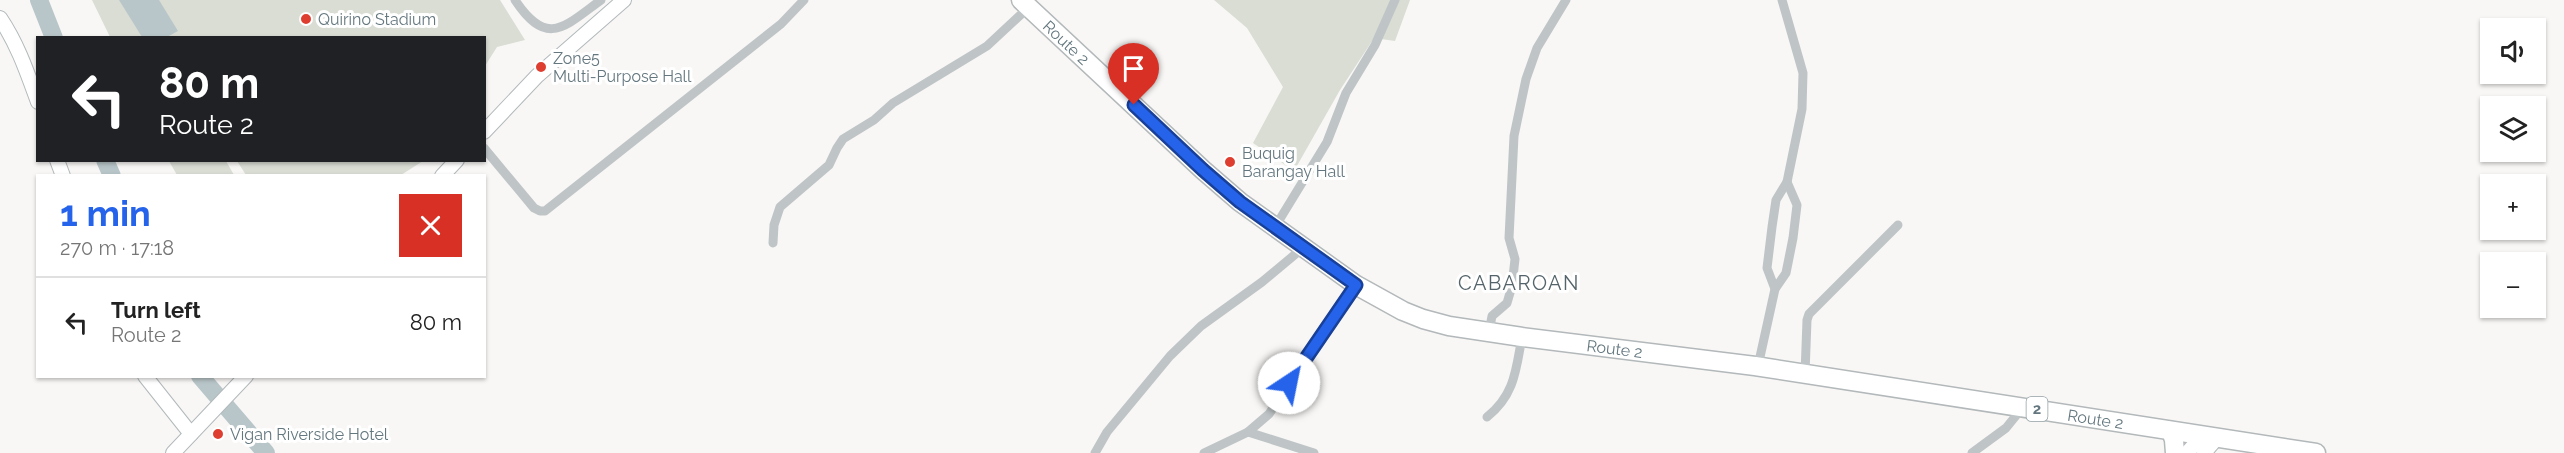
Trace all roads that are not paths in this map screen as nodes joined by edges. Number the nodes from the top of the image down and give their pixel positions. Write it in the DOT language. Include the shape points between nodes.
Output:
graph roads {
  1 [pos="515,0"];
  2 [pos="601,0"];
  3 [pos="624,0"];
  4 [pos="804,0"];
  5 [pos="1395,0"];
  6 [pos="1566,0"];
  7 [pos="1782,0"];
  8 [pos="1025,4"];
  9 [pos="0,18"];
  10 [pos="36,96"];
  11 [pos="486,130"];
  12 [pos="486,150"];
  13 [pos="455,162"];
  14 [pos="444,174"];
  15 [pos="1787,182"];
  16 [pos="1898,225"];
  17 [pos="1275,227"];
  18 [pos="773,243"];
  19 [pos="1304,247"];
  20 [pos="1356,285"];
  21 [pos="1775,289"];
  22 [pos="1489,332"];
  23 [pos="1522,337"];
  24 [pos="1758,366"];
  25 [pos="1804,374"];
  26 [pos="148,378"];
  27 [pos="243,380"];
  28 [pos="2023,406"];
  29 [pos="1486,417"];
  30 [pos="2171,431"];
  31 [pos="1248,432"];
  32 [pos="191,434"];
  33 [pos="2208,442"];
  34 [pos="2259,444"];
  35 [pos="172,453"];
  36 [pos="1095,453"];
  37 [pos="1204,453"];
  38 [pos="1314,453"];
  39 [pos="1972,453"];
  40 [pos="2175,453"];
  41 [pos="2187,453"];
  42 [pos="2232,453"];
  43 [pos="2316,453"];
  1 -- 2 [label="street" via="532,22 552,30"];
  3 -- 11 [label="main road" via="537,75"];
  4 -- 12 [label="street" via="781,24 545,211 534,208"];
  5 -- 17 [label="street" via="1375,45 1346,93 1327,142"];
  6 -- 22 [label="street" via="1537,48 1526,79 1514,136 1509,238 1515,259 1512,286 1507,303 1492,316"];
  7 -- 15 [label="street" via="1803,73 1802,109"];
  8 -- 17 [label="highway, Route 2 / 2" via="1203,170"];
  8 -- 18 [label="street" via="987,46 893,103 843,139 830,165 780,207"];
  9 -- 10 [label="main road" via="13,37"];
  13 -- 14 [label="main road"];
  15 -- 21 [label="street" via="1776,200 1767,268"];
  15 -- 21 [label="street" via="1797,206 1786,273"];
  16 -- 25 [label="street" via="1809,314"];
  17 -- 19 [label="highway, Route 2 / 2"];
  19 -- 20 [label="highway, Route 2 / 2"];
  19 -- 36 [label="street" via="1185,341 1107,432"];
  20 -- 22 [label="highway, Route 2 / 2" via="1423,319"];
  20 -- 31 [label="street" via="1269,414"];
  21 -- 24 [label="street"];
  22 -- 23 [label="highway, Route 2 / 2"];
  23 -- 24 [label="highway, Route 2 / 2"];
  23 -- 29 [label="street" via="1509,392"];
  24 -- 25 [label="highway, Route 2 / 2"];
  25 -- 28 [label="highway, Route 2 / 2"];
  26 -- 32 [label="main road"];
  27 -- 32 [label="main road"];
  28 -- 30 [label="highway, Route 2 / 2"];
  28 -- 39 [label="street" via="2006,428"];
  30 -- 33 [label="highway, Route 2 / 2"];
  30 -- 40 [label="highway"];
  31 -- 37 [label="street"];
  31 -- 38 [label="street"];
  32 -- 35 [label="main road"];
  33 -- 34 [label="highway, Route 2 / 2"];
  33 -- 41 [label="main road"];
  34 -- 42 [label="highway"];
  34 -- 43 [label="highway, Route 2 / 2"];
}
